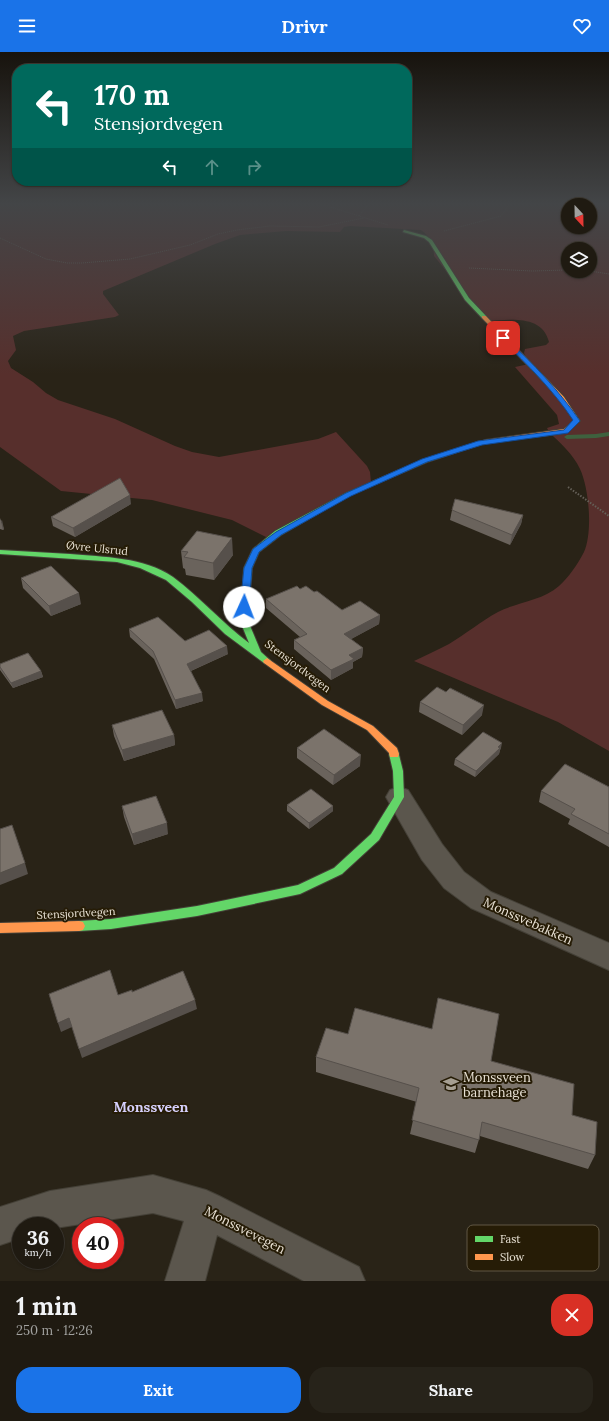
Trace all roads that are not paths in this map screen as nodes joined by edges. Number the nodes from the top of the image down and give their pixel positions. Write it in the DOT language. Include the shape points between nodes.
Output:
graph roads {
  1 [pos="442,259"];
  2 [pos="0,552"];
  3 [pos="257,653"];
  4 [pos="399,797"];
  5 [pos="0,928"];
  6 [pos="609,956"];
  7 [pos="206,1209"];
  8 [pos="0,1226"];
  9 [pos="185,1281"];
  10 [pos="345,1281"];
  1 -- 3 [label="street, Stensjordvegen" via="467,299 562,398 577,421 566,431 481,443 425,461 348,494 278,533 256,551 248,568 244,621"];
  2 -- 3 [label="street, Øvre Ulsrud" via="117,560 143,566 169,578 196,600 228,632"];
  3 -- 4 [label="street, Stensjordvegen" via="325,703 370,728 393,751 398,771"];
  4 -- 5 [label="street, Stensjordvegen" via="375,837 338,871 300,889 197,911 111,924"];
  4 -- 6 [label="street, Monssvebakken" via="432,852 459,884 481,900"];
  7 -- 8 [label="street, Monssvevegen" via="153,1194 50,1210"];
  7 -- 9 [label="street"];
  7 -- 10 [label="street, Monssvevegen"];
}
